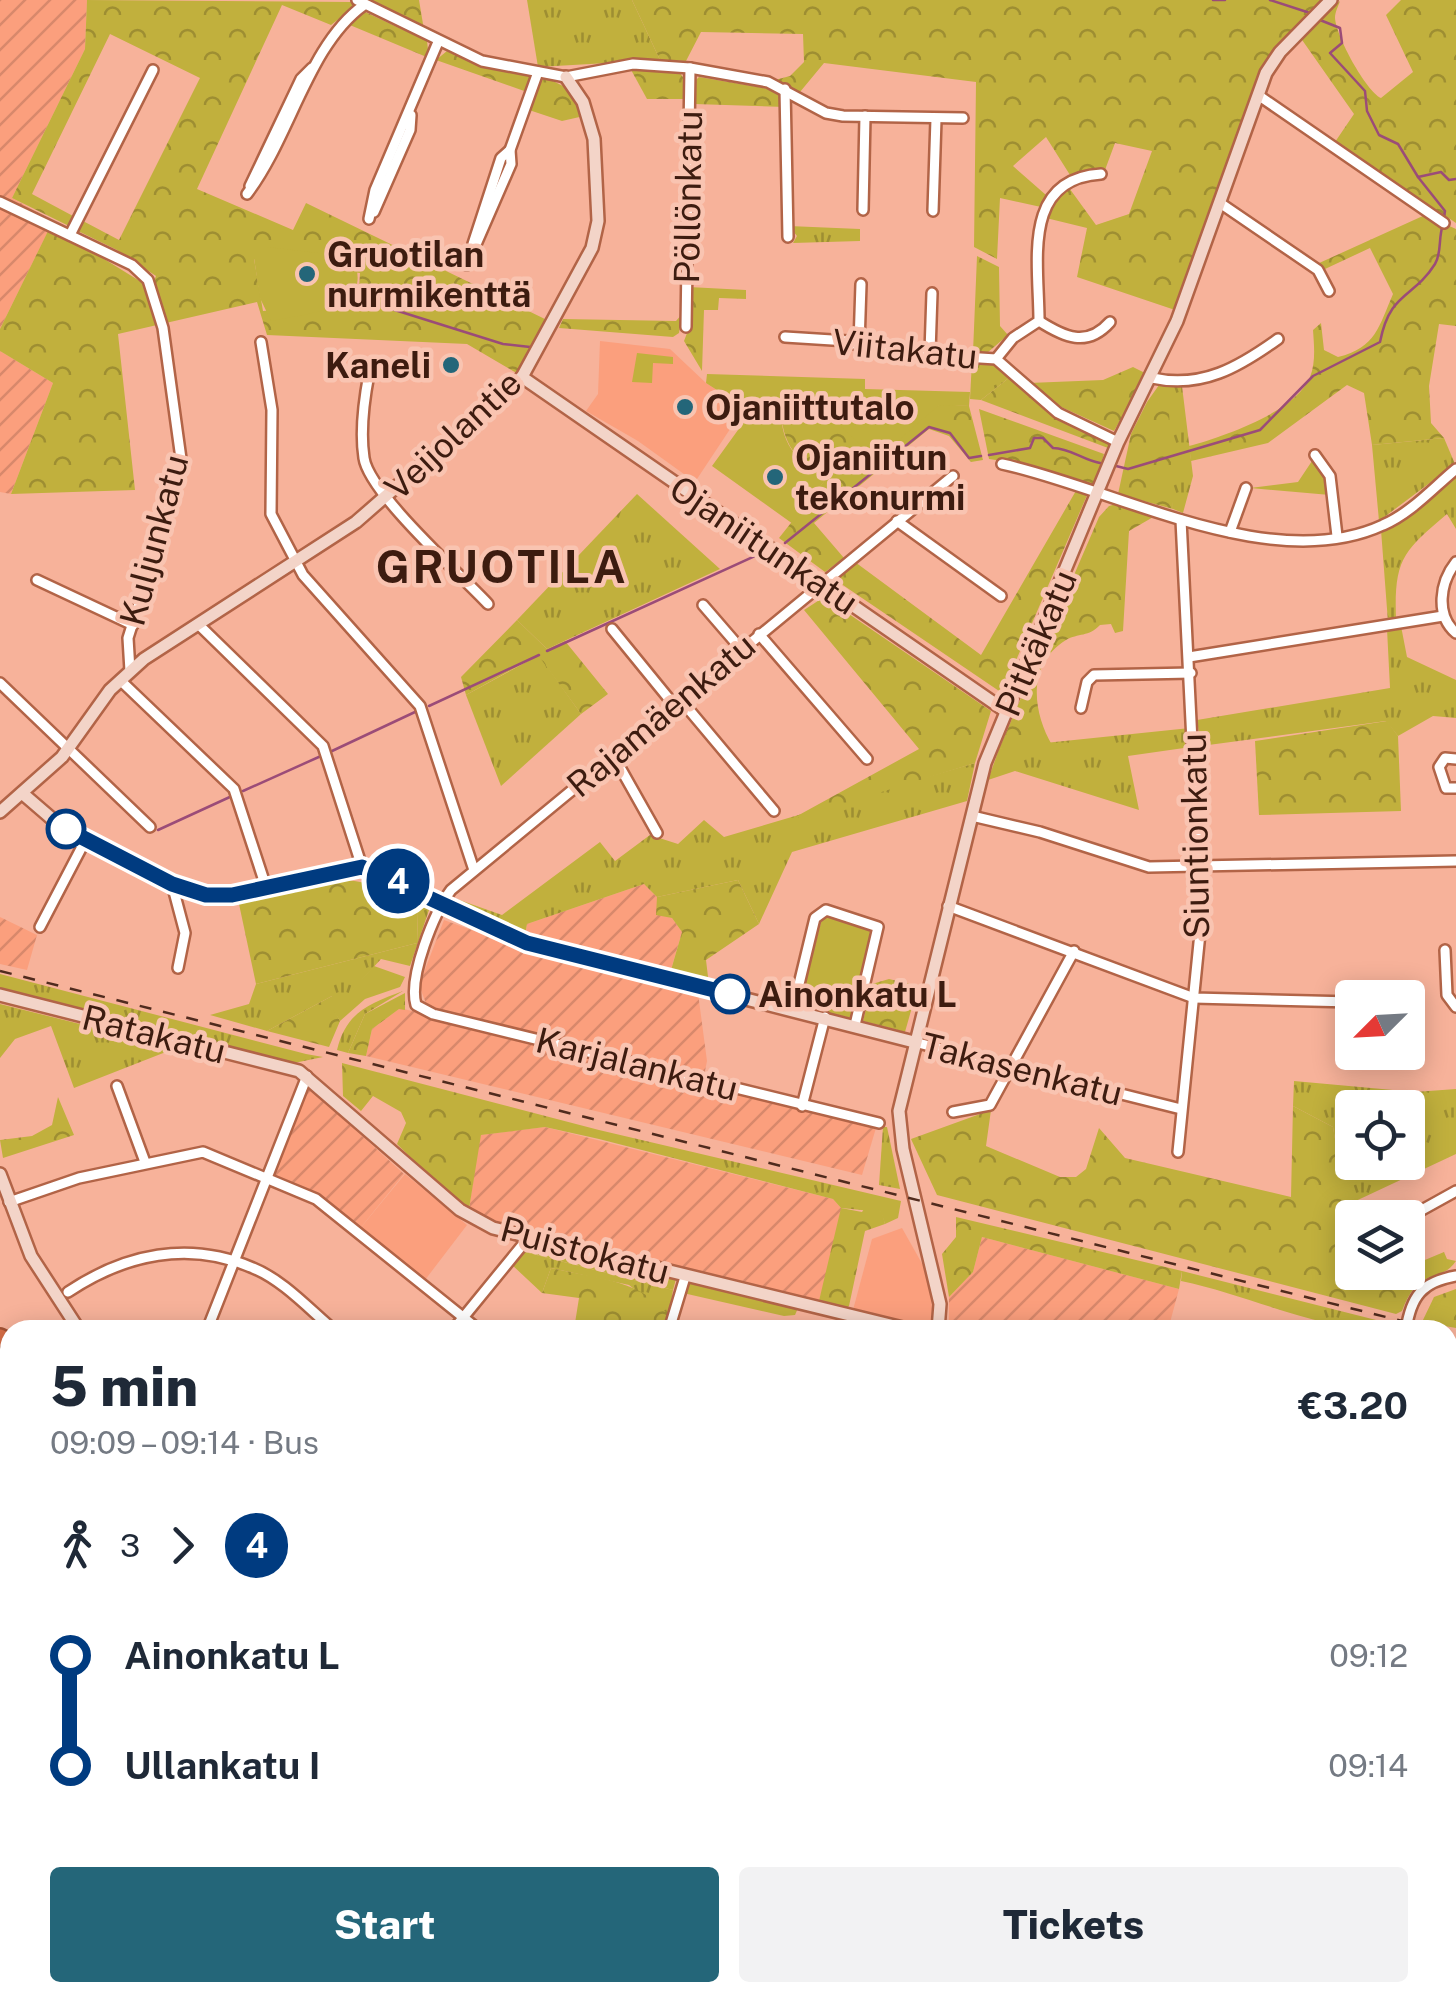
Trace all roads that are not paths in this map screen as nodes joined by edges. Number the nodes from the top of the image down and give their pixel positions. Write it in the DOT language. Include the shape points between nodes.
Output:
graph roads {
  1 [pos="1331,0"];
  2 [pos="360,2"];
  3 [pos="438,42"];
  4 [pos="314,66"];
  5 [pos="690,68"];
  6 [pos="154,70"];
  7 [pos="538,72"];
  8 [pos="566,77"];
  9 [pos="785,89"];
  10 [pos="1258,95"];
  11 [pos="411,112"];
  12 [pos="865,116"];
  13 [pos="962,118"];
  14 [pos="936,119"];
  15 [pos="510,150"];
  16 [pos="1101,174"];
  17 [pos="0,202"];
  18 [pos="1220,203"];
  19 [pos="862,210"];
  20 [pos="933,211"];
  21 [pos="1444,223"];
  22 [pos="70,235"];
  23 [pos="788,237"];
  24 [pos="861,284"];
  25 [pos="1329,291"];
  26 [pos="932,292"];
  27 [pos="1039,320"];
  28 [pos="1110,322"];
  29 [pos="686,326"];
  30 [pos="785,337"];
  31 [pos="1278,339"];
  32 [pos="261,342"];
  33 [pos="859,344"];
  34 [pos="930,352"];
  35 [pos="996,359"];
  36 [pos="369,374"];
  37 [pos="522,377"];
  38 [pos="1152,378"];
  39 [pos="1118,442"];
  40 [pos="1314,455"];
  41 [pos="1002,464"];
  42 [pos="1456,468"];
  43 [pos="953,476"];
  44 [pos="1246,488"];
  45 [pos="1098,492"];
  46 [pos="387,498"];
  47 [pos="897,520"];
  48 [pos="1180,520"];
  49 [pos="1230,532"];
  50 [pos="1337,536"];
  51 [pos="296,560"];
  52 [pos="1456,562"];
  53 [pos="37,580"];
  54 [pos="821,584"];
  55 [pos="1002,596"];
  56 [pos="488,604"];
  57 [pos="703,604"];
  58 [pos="1443,616"];
  59 [pos="198,624"];
  60 [pos="132,625"];
  61 [pos="612,629"];
  62 [pos="1456,633"];
  63 [pos="759,634"];
  64 [pos="741,649"];
  65 [pos="1190,657"];
  66 [pos="1190,673"];
  67 [pos="125,675"];
  68 [pos="0,683"];
  69 [pos="677,702"];
  70 [pos="1081,708"];
  71 [pos="1007,712"];
  72 [pos="67,752"];
  73 [pos="613,755"];
  74 [pos="867,759"];
  75 [pos="1456,760"];
  76 [pos="1456,788"];
  77 [pos="22,793"];
  78 [pos="3,803"];
  79 [pos="774,810"];
  80 [pos="972,816"];
  81 [pos="150,828"];
  82 [pos="657,833"];
  83 [pos="86,839"];
  84 [pos="1456,861"];
  85 [pos="362,867"];
  86 [pos="1200,867"];
  87 [pos="474,870"];
  88 [pos="172,884"];
  89 [pos="266,887"];
  90 [pos="442,903"];
  91 [pos="948,906"];
  92 [pos="40,927"];
  93 [pos="1445,950"];
  94 [pos="1074,951"];
  95 [pos="178,968"];
  96 [pos="412,986"];
  97 [pos="0,996"];
  98 [pos="1194,998"];
  99 [pos="1335,1002"];
  100 [pos="1456,1007"];
  101 [pos="793,1009"];
  102 [pos="824,1017"];
  103 [pos="855,1024"];
  104 [pos="914,1042"];
  105 [pos="1010,1068"];
  106 [pos="307,1076"];
  107 [pos="116,1086"];
  108 [pos="802,1106"];
  109 [pos="1181,1109"];
  110 [pos="953,1112"];
  111 [pos="879,1123"];
  112 [pos="1178,1152"];
  113 [pos="146,1162"];
  114 [pos="0,1174"];
  115 [pos="267,1176"];
  116 [pos="1456,1191"];
  117 [pos="10,1202"];
  118 [pos="1425,1208"];
  119 [pos="528,1237"];
  120 [pos="234,1262"];
  121 [pos="1456,1276"];
  122 [pos="686,1277"];
  123 [pos="68,1292"];
  124 [pos="463,1317"];
  125 [pos="72,1320"];
  126 [pos="213,1320"];
  127 [pos="322,1320"];
  128 [pos="461,1320"];
  129 [pos="467,1320"];
  130 [pos="672,1320"];
  131 [pos="869,1320"];
  132 [pos="938,1320"];
  133 [pos="1409,1320"];
  1 -- 10 [label="street, Pitkäkatu" via="1280,52"];
  2 -- 3 [label="street"];
  2 -- 4 [label="street"];
  3 -- 7 [label="street" via="482,62"];
  3 -- 11 [label="street"];
  4 -- 4 [label="street" via="301,79 247,194 272,155"];
  5 -- 8 [label="street" via="633,64"];
  5 -- 9 [label="street"];
  5 -- 29 [label="street, Pöllönkatu"];
  6 -- 22 [label="street"];
  7 -- 8 [label="street"];
  7 -- 15 [label="street"];
  8 -- 37 [label="street, Veijolantie" via="584,102 594,140 598,221 592,248"];
  9 -- 12 [label="street" via="826,112"];
  9 -- 23 [label="street"];
  10 -- 18 [label="street, Pitkäkatu"];
  10 -- 21 [label="street"];
  11 -- 11 [label="street" via="375,190 369,220 410,130"];
  12 -- 14 [label="street"];
  12 -- 19 [label="street"];
  13 -- 14 [label="street"];
  14 -- 20 [label="street"];
  15 -- 15 [label="street" via="501,158 467,265 511,164"];
  16 -- 27 [label="street" via="1067,180 1047,202 1040,228"];
  17 -- 22 [label="street, Kuljunkatu"];
  18 -- 25 [label="street" via="1318,270"];
  18 -- 38 [label="street, Pitkäkatu"];
  22 -- 60 [label="street, Kuljunkatu" via="148,280 182,438 182,466"];
  24 -- 33 [label="street"];
  26 -- 34 [label="street"];
  27 -- 28 [label="street" via="1066,338 1091,336"];
  27 -- 35 [label="street"];
  30 -- 33 [label="street, Viitakatu"];
  31 -- 38 [label="street" via="1207,379"];
  32 -- 51 [label="street" via="272,410 271,514"];
  33 -- 34 [label="street, Viitakatu"];
  34 -- 35 [label="street, Viitakatu"];
  35 -- 39 [label="street, Viitakatu" via="1058,413"];
  36 -- 46 [label="street" via="364,459"];
  37 -- 46 [label="street, Veijolantie"];
  37 -- 54 [label="street, Ojaniitunkatu"];
  38 -- 39 [label="street, Pitkäkatu"];
  39 -- 45 [label="street, Pitkäkatu"];
  40 -- 50 [label="street" via="1330,476"];
  41 -- 45 [label="street"];
  42 -- 50 [label="street" via="1392,521"];
  43 -- 47 [label="street, Rajamäenkatu"];
  44 -- 49 [label="street"];
  45 -- 48 [label="street"];
  45 -- 71 [label="street, Pitkäkatu"];
  46 -- 51 [label="street, Veijolantie"];
  46 -- 56 [label="street"];
  47 -- 54 [label="street, Rajamäenkatu"];
  47 -- 55 [label="street"];
  48 -- 49 [label="street"];
  48 -- 65 [label="street, Siuntionkatu"];
  49 -- 50 [label="street" via="1277,540"];
  51 -- 59 [label="street, Veijolantie"];
  51 -- 87 [label="street" via="420,706"];
  52 -- 58 [label="street" via="1444,584"];
  53 -- 60 [label="street"];
  54 -- 63 [label="street, Rajamäenkatu"];
  54 -- 71 [label="street, Ojaniitunkatu"];
  57 -- 64 [label="street"];
  58 -- 62 [label="street"];
  58 -- 65 [label="street"];
  59 -- 67 [label="street, Veijolantie"];
  59 -- 85 [label="street" via="322,746"];
  60 -- 67 [label="street, Kuljunkatu"];
  61 -- 69 [label="street"];
  63 -- 64 [label="street, Rajamäenkatu"];
  63 -- 74 [label="street"];
  64 -- 69 [label="street, Rajamäenkatu"];
  65 -- 66 [label="street, Siuntionkatu"];
  66 -- 70 [label="street" via="1094,675"];
  66 -- 86 [label="street, Siuntionkatu"];
  67 -- 72 [label="street, Veijolantie"];
  67 -- 89 [label="street" via="234,789"];
  68 -- 72 [label="street"];
  69 -- 73 [label="street, Rajamäenkatu"];
  69 -- 79 [label="street"];
  71 -- 80 [label="street, Pitkäkatu"];
  72 -- 77 [label="street, Veijolantie"];
  72 -- 81 [label="street"];
  73 -- 82 [label="street"];
  73 -- 87 [label="street, Rajamäenkatu"];
  75 -- 76 [label="street" via="1445,758 1439,767 1444,786"];
  77 -- 78 [label="street, Veijolantie"];
  77 -- 83 [label="street"];
  80 -- 86 [label="street" via="1137,865"];
  80 -- 91 [label="street, Pitkäkatu"];
  83 -- 88 [label="street"];
  83 -- 92 [label="street"];
  84 -- 86 [label="street"];
  85 -- 89 [label="street"];
  85 -- 90 [label="street, Takasenkatu"];
  86 -- 98 [label="street, Siuntionkatu"];
  87 -- 90 [label="street, Rajamäenkatu"];
  88 -- 89 [label="street" via="206,895"];
  88 -- 95 [label="street" via="185,933"];
  90 -- 96 [label="street, Rajamäenkatu"];
  90 -- 101 [label="street, Takasenkatu" via="527,943"];
  91 -- 94 [label="street"];
  91 -- 104 [label="street, Pitkäkatu"];
  93 -- 100 [label="street" via="1447,995"];
  94 -- 98 [label="street"];
  94 -- 105 [label="street"];
  96 -- 108 [label="street, Karjalankatu" via="416,1004 433,1014"];
  97 -- 106 [label="street, Ratakatu"];
  98 -- 99 [label="street"];
  98 -- 109 [label="street, Siuntionkatu"];
  101 -- 102 [label="street, Takasenkatu"];
  101 -- 103 [label="street" via="816,918 826,910 878,926"];
  102 -- 103 [label="street, Takasenkatu"];
  102 -- 108 [label="street"];
  103 -- 104 [label="street, Takasenkatu"];
  104 -- 105 [label="street, Takasenkatu"];
  104 -- 132 [label="street, Pitkäkatu" via="899,1110"];
  105 -- 109 [label="street, Takasenkatu"];
  105 -- 110 [label="street" via="990,1105"];
  106 -- 115 [label="street"];
  106 -- 119 [label="street, Puistokatu" via="460,1210"];
  107 -- 113 [label="street"];
  108 -- 111 [label="street, Karjalankatu"];
  109 -- 112 [label="street, Siuntionkatu"];
  113 -- 115 [label="street" via="195,1150"];
  113 -- 117 [label="street"];
  114 -- 117 [label="street"];
  115 -- 120 [label="street"];
  115 -- 124 [label="street" via="327,1207"];
  116 -- 118 [label="street"];
  117 -- 125 [label="street" via="31,1256"];
  119 -- 122 [label="street, Puistokatu"];
  119 -- 124 [label="street"];
  120 -- 123 [label="street" via="187,1251 112,1267"];
  120 -- 126 [label="street"];
  120 -- 127 [label="street" via="268,1276"];
  121 -- 133 [label="street" via="1420,1289"];
  122 -- 130 [label="street"];
  122 -- 131 [label="street, Puistokatu"];
  124 -- 128 [label="street"];
  124 -- 129 [label="street"];
}
